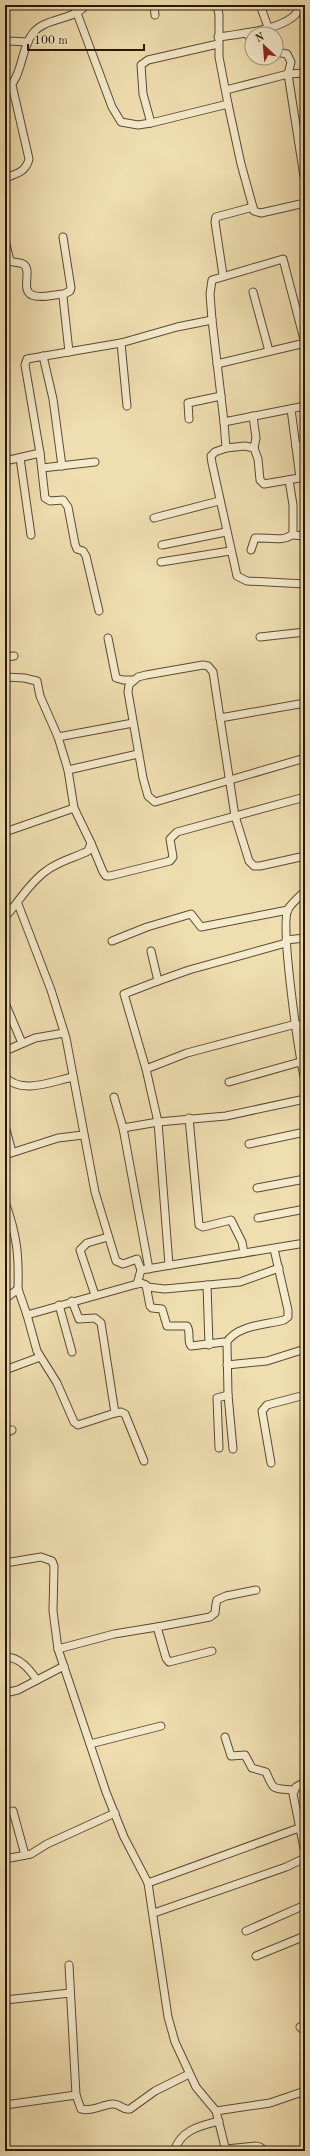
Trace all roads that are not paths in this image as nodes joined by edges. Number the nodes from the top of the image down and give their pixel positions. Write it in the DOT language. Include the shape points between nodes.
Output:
graph roads {
  1 [pos="74,5"];
  2 [pos="86,5"];
  3 [pos="154,5"];
  4 [pos="217,5"];
  5 [pos="260,5"];
  6 [pos="299,5"];
  7 [pos="76,13"];
  8 [pos="155,15"];
  9 [pos="268,26"];
  10 [pos="271,26"];
  11 [pos="244,34"];
  12 [pos="5,39"];
  13 [pos="218,40"];
  14 [pos="28,42"];
  15 [pos="284,53"];
  16 [pos="305,73"];
  17 [pos="288,74"];
  18 [pos="12,85"];
  19 [pos="5,90"];
  20 [pos="226,90"];
  21 [pos="228,104"];
  22 [pos="151,123"];
  23 [pos="5,178"];
  24 [pos="305,183"];
  25 [pos="305,203"];
  26 [pos="253,207"];
  27 [pos="63,237"];
  28 [pos="5,240"];
  29 [pos="223,275"];
  30 [pos="253,292"];
  31 [pos="64,294"];
  32 [pos="212,320"];
  33 [pos="121,343"];
  34 [pos="305,343"];
  35 [pos="269,351"];
  36 [pos="69,352"];
  37 [pos="43,356"];
  38 [pos="217,364"];
  39 [pos="220,396"];
  40 [pos="127,406"];
  41 [pos="305,406"];
  42 [pos="292,409"];
  43 [pos="253,416"];
  44 [pos="189,419"];
  45 [pos="224,422"];
  46 [pos="305,445"];
  47 [pos="296,446"];
  48 [pos="226,448"];
  49 [pos="254,448"];
  50 [pos="40,453"];
  51 [pos="20,458"];
  52 [pos="5,461"];
  53 [pos="95,462"];
  54 [pos="62,466"];
  55 [pos="42,468"];
  56 [pos="303,478"];
  57 [pos="290,480"];
  58 [pos="219,501"];
  59 [pos="154,518"];
  60 [pos="226,532"];
  61 [pos="31,535"];
  62 [pos="292,535"];
  63 [pos="305,536"];
  64 [pos="162,545"];
  65 [pos="251,550"];
  66 [pos="230,551"];
  67 [pos="5,555"];
  68 [pos="161,562"];
  69 [pos="5,567"];
  70 [pos="305,584"];
  71 [pos="99,611"];
  72 [pos="305,632"];
  73 [pos="260,637"];
  74 [pos="108,638"];
  75 [pos="14,656"];
  76 [pos="5,657"];
  77 [pos="5,677"];
  78 [pos="134,680"];
  79 [pos="305,703"];
  80 [pos="220,718"];
  81 [pos="133,723"];
  82 [pos="58,737"];
  83 [pos="138,754"];
  84 [pos="305,758"];
  85 [pos="68,770"];
  86 [pos="230,779"];
  87 [pos="305,797"];
  88 [pos="74,808"];
  89 [pos="236,816"];
  90 [pos="5,832"];
  91 [pos="91,843"];
  92 [pos="305,856"];
  93 [pos="305,891"];
  94 [pos="18,904"];
  95 [pos="288,910"];
  96 [pos="5,917"];
  97 [pos="305,938"];
  98 [pos="112,941"];
  99 [pos="286,941"];
  100 [pos="151,951"];
  101 [pos="158,981"];
  102 [pos="5,1002"];
  103 [pos="296,1024"];
  104 [pos="305,1027"];
  105 [pos="64,1033"];
  106 [pos="22,1043"];
  107 [pos="5,1051"];
  108 [pos="302,1053"];
  109 [pos="300,1062"];
  110 [pos="146,1069"];
  111 [pos="5,1077"];
  112 [pos="73,1077"];
  113 [pos="305,1080"];
  114 [pos="229,1082"];
  115 [pos="114,1097"];
  116 [pos="305,1099"];
  117 [pos="189,1118"];
  118 [pos="158,1122"];
  119 [pos="5,1126"];
  120 [pos="123,1128"];
  121 [pos="305,1132"];
  122 [pos="83,1135"];
  123 [pos="249,1144"];
  124 [pos="9,1154"];
  125 [pos="305,1179"];
  126 [pos="257,1188"];
  127 [pos="5,1202"];
  128 [pos="305,1209"];
  129 [pos="8,1217"];
  130 [pos="258,1218"];
  131 [pos="108,1237"];
  132 [pos="305,1243"];
  133 [pos="274,1249"];
  134 [pos="244,1254"];
  135 [pos="169,1265"];
  136 [pos="279,1268"];
  137 [pos="149,1269"];
  138 [pos="141,1270"];
  139 [pos="137,1284"];
  140 [pos="207,1285"];
  141 [pos="147,1287"];
  142 [pos="18,1289"];
  143 [pos="95,1295"];
  144 [pos="5,1299"];
  145 [pos="72,1301"];
  146 [pos="59,1305"];
  147 [pos="27,1315"];
  148 [pos="226,1343"];
  149 [pos="209,1345"];
  150 [pos="305,1349"];
  151 [pos="72,1352"];
  152 [pos="40,1357"];
  153 [pos="227,1365"];
  154 [pos="5,1370"];
  155 [pos="228,1395"];
  156 [pos="305,1395"];
  157 [pos="115,1413"];
  158 [pos="219,1448"];
  159 [pos="233,1449"];
  160 [pos="144,1461"];
  161 [pos="272,1463"];
  162 [pos="5,1563"];
  163 [pos="256,1590"];
  164 [pos="157,1627"];
  165 [pos="58,1649"];
  166 [pos="212,1651"];
  167 [pos="5,1657"];
  168 [pos="64,1666"];
  169 [pos="37,1680"];
  170 [pos="5,1693"];
  171 [pos="161,1726"];
  172 [pos="225,1737"];
  173 [pos="90,1744"];
  174 [pos="305,1782"];
  175 [pos="293,1790"];
  176 [pos="13,1811"];
  177 [pos="115,1813"];
  178 [pos="299,1828"];
  179 [pos="304,1849"];
  180 [pos="25,1855"];
  181 [pos="5,1858"];
  182 [pos="305,1858"];
  183 [pos="148,1883"];
  184 [pos="305,1905"];
  185 [pos="154,1913"];
  186 [pos="246,1931"];
  187 [pos="305,1936"];
  188 [pos="256,1956"];
  189 [pos="69,1965"];
  190 [pos="70,1993"];
  191 [pos="5,2000"];
  192 [pos="189,2074"];
  193 [pos="305,2091"];
  194 [pos="76,2095"];
  195 [pos="5,2104"];
  196 [pos="216,2112"];
  197 [pos="219,2121"];
  198 [pos="226,2150"];
  199 [pos="174,2151"];
  200 [pos="265,2151"];
  1 -- 7 [label="street"];
  2 -- 7 [label="street"];
  3 -- 8 [label="street"];
  4 -- 13 [label="street"];
  5 -- 9 [label="street"];
  6 -- 10 [label="street" via="293,18"];
  7 -- 14 [label="street" via="36,29"];
  7 -- 22 [label="street" via="116,117 128,124"];
  11 -- 13 [label="street"];
  12 -- 14 [label="street"];
  13 -- 20 [label="street"];
  13 -- 22 [label="street" via="148,60 141,65 143,94"];
  14 -- 18 [label="street"];
  15 -- 17 [label="street" via="289,57 291,67"];
  16 -- 17 [label="street"];
  17 -- 20 [label="street"];
  17 -- 24 [label="street"];
  18 -- 19 [label="street"];
  18 -- 23 [label="street" via="29,159 28,166 23,171"];
  20 -- 21 [label="street"];
  21 -- 22 [label="street"];
  21 -- 26 [label="street"];
  25 -- 26 [label="street" via="261,213 256,213"];
  26 -- 29 [label="street" via="216,217"];
  27 -- 31 [label="street" via="71,288"];
  28 -- 31 [label="street" via="10,262 26,267 30,293 34,296"];
  29 -- 32 [label="street" via="210,282"];
  29 -- 34 [label="street" via="284,259"];
  30 -- 35 [label="street"];
  31 -- 36 [label="street"];
  32 -- 33 [label="street"];
  32 -- 38 [label="street"];
  33 -- 36 [label="street"];
  33 -- 40 [label="street"];
  34 -- 35 [label="street"];
  35 -- 38 [label="street"];
  36 -- 37 [label="street"];
  37 -- 50 [label="street" via="27,359 25,365"];
  37 -- 54 [label="street" via="53,399"];
  38 -- 39 [label="street"];
  39 -- 44 [label="street" via="188,403"];
  39 -- 45 [label="street"];
  41 -- 42 [label="street"];
  42 -- 43 [label="street"];
  42 -- 47 [label="street"];
  43 -- 45 [label="street"];
  43 -- 49 [label="street" via="256,438"];
  45 -- 48 [label="street"];
  46 -- 47 [label="street"];
  47 -- 56 [label="street"];
  48 -- 49 [label="street"];
  48 -- 58 [label="street" via="211,456"];
  49 -- 57 [label="street" via="261,483"];
  50 -- 51 [label="street"];
  50 -- 55 [label="street"];
  51 -- 52 [label="street"];
  51 -- 61 [label="street"];
  53 -- 54 [label="street"];
  54 -- 55 [label="street"];
  55 -- 71 [label="street" via="45,498 50,501 63,500 68,507 75,544 86,556"];
  56 -- 57 [label="street"];
  57 -- 62 [label="street" via="294,529"];
  58 -- 59 [label="street"];
  58 -- 60 [label="street"];
  60 -- 64 [label="street"];
  60 -- 66 [label="street"];
  62 -- 63 [label="street"];
  62 -- 65 [label="street" via="284,538 255,538"];
  66 -- 68 [label="street"];
  66 -- 70 [label="street" via="235,572 240,580"];
  67 -- 69 [label="street"];
  72 -- 73 [label="street"];
  74 -- 78 [label="street" via="116,678"];
  75 -- 76 [label="street"];
  77 -- 82 [label="street" via="37,681 40,696"];
  78 -- 80 [label="street" via="152,674 208,666 215,678"];
  78 -- 81 [label="street" via="129,685 128,692"];
  79 -- 80 [label="street"];
  80 -- 86 [label="street"];
  81 -- 82 [label="street"];
  81 -- 83 [label="street"];
  82 -- 85 [label="street"];
  83 -- 85 [label="street"];
  83 -- 86 [label="street" via="148,796 155,802"];
  84 -- 86 [label="street"];
  85 -- 88 [label="street"];
  86 -- 89 [label="street"];
  87 -- 89 [label="street"];
  88 -- 90 [label="street"];
  88 -- 91 [label="street"];
  89 -- 91 [label="street" via="174,833 170,839 172,860 167,863 110,876 105,875"];
  89 -- 92 [label="street" via="247,858 251,864 272,865"];
  91 -- 94 [label="street" via="88,850 47,870 33,883"];
  93 -- 95 [label="street"];
  94 -- 96 [label="street"];
  94 -- 105 [label="street" via="52,990"];
  95 -- 98 [label="street" via="201,927 192,914 147,927"];
  95 -- 99 [label="street"];
  97 -- 99 [label="street"];
  99 -- 101 [label="street"];
  99 -- 103 [label="street"];
  100 -- 101 [label="street"];
  101 -- 110 [label="street" via="124,994"];
  102 -- 106 [label="street"];
  103 -- 104 [label="street"];
  103 -- 108 [label="street"];
  103 -- 110 [label="street" via="186,1053"];
  105 -- 106 [label="street"];
  105 -- 112 [label="street"];
  106 -- 107 [label="street"];
  108 -- 109 [label="street"];
  109 -- 113 [label="street"];
  109 -- 114 [label="street"];
  110 -- 118 [label="street"];
  111 -- 112 [label="street" via="18,1085 29,1086"];
  112 -- 122 [label="street"];
  115 -- 120 [label="street"];
  116 -- 117 [label="street" via="226,1116"];
  117 -- 118 [label="street"];
  117 -- 134 [label="street" via="199,1225 203,1227 232,1220 242,1242"];
  118 -- 120 [label="street"];
  118 -- 135 [label="street"];
  119 -- 124 [label="street"];
  120 -- 137 [label="street"];
  121 -- 123 [label="street"];
  122 -- 124 [label="street" via="58,1138"];
  122 -- 131 [label="street"];
  125 -- 126 [label="street"];
  127 -- 129 [label="street"];
  128 -- 130 [label="street"];
  129 -- 142 [label="street" via="15,1229 19,1258"];
  131 -- 138 [label="street" via="116,1261 123,1264 137,1259"];
  131 -- 143 [label="street" via="87,1243 80,1250"];
  132 -- 133 [label="street"];
  133 -- 134 [label="street"];
  133 -- 136 [label="street"];
  134 -- 135 [label="street"];
  135 -- 137 [label="street"];
  136 -- 140 [label="street" via="248,1281"];
  136 -- 148 [label="street" via="288,1317 242,1330 231,1336"];
  137 -- 138 [label="street"];
  138 -- 139 [label="street"];
  139 -- 141 [label="street" via="144,1283"];
  139 -- 143 [label="street"];
  140 -- 141 [label="street" via="165,1289"];
  140 -- 149 [label="street"];
  141 -- 149 [label="street" via="150,1306 162,1309 165,1325 187,1326 190,1345"];
  142 -- 144 [label="street"];
  142 -- 147 [label="street"];
  143 -- 145 [label="street"];
  145 -- 146 [label="street"];
  145 -- 157 [label="street" via="78,1319 95,1318 101,1323"];
  146 -- 147 [label="street"];
  146 -- 151 [label="street"];
  147 -- 152 [label="street"];
  148 -- 149 [label="street"];
  148 -- 153 [label="street"];
  150 -- 153 [label="street" via="267,1361"];
  152 -- 154 [label="street"];
  152 -- 157 [label="street" via="52,1374 76,1425"];
  153 -- 155 [label="street"];
  155 -- 158 [label="street" via="217,1398"];
  155 -- 159 [label="street"];
  156 -- 161 [label="street" via="267,1405 262,1410"];
  157 -- 160 [label="street" via="125,1414"];
  162 -- 165 [label="street" via="41,1557 52,1561 53,1611"];
  163 -- 164 [label="street" via="221,1598 216,1604 216,1613 210,1617"];
  164 -- 165 [label="street" via="114,1634"];
  164 -- 166 [label="street" via="169,1662"];
  165 -- 168 [label="street"];
  167 -- 169 [label="street" via="24,1664"];
  168 -- 169 [label="street"];
  168 -- 173 [label="street"];
  169 -- 170 [label="street" via="18,1690"];
  171 -- 173 [label="street"];
  172 -- 175 [label="street" via="231,1756 245,1755 252,1768 266,1772 272,1787"];
  173 -- 177 [label="street"];
  174 -- 175 [label="street"];
  175 -- 178 [label="street"];
  176 -- 180 [label="street"];
  177 -- 180 [label="street"];
  177 -- 183 [label="street"];
  178 -- 179 [label="street"];
  178 -- 183 [label="street"];
  180 -- 181 [label="street"];
  182 -- 185 [label="street" via="286,1868"];
  183 -- 185 [label="street"];
  184 -- 186 [label="street"];
  185 -- 192 [label="street" via="170,2027"];
  187 -- 188 [label="street"];
  189 -- 190 [label="street"];
  190 -- 191 [label="street"];
  190 -- 194 [label="street"];
  192 -- 194 [label="street" via="155,2091 127,2110 112,2104 83,2110 79,2107"];
  192 -- 196 [label="street"];
  193 -- 196 [label="street" via="265,2104"];
  194 -- 195 [label="street"];
  196 -- 197 [label="street"];
  197 -- 198 [label="street"];
  197 -- 199 [label="street" via="197,2126 184,2133"];
  198 -- 200 [label="street" via="260,2146"];
}
